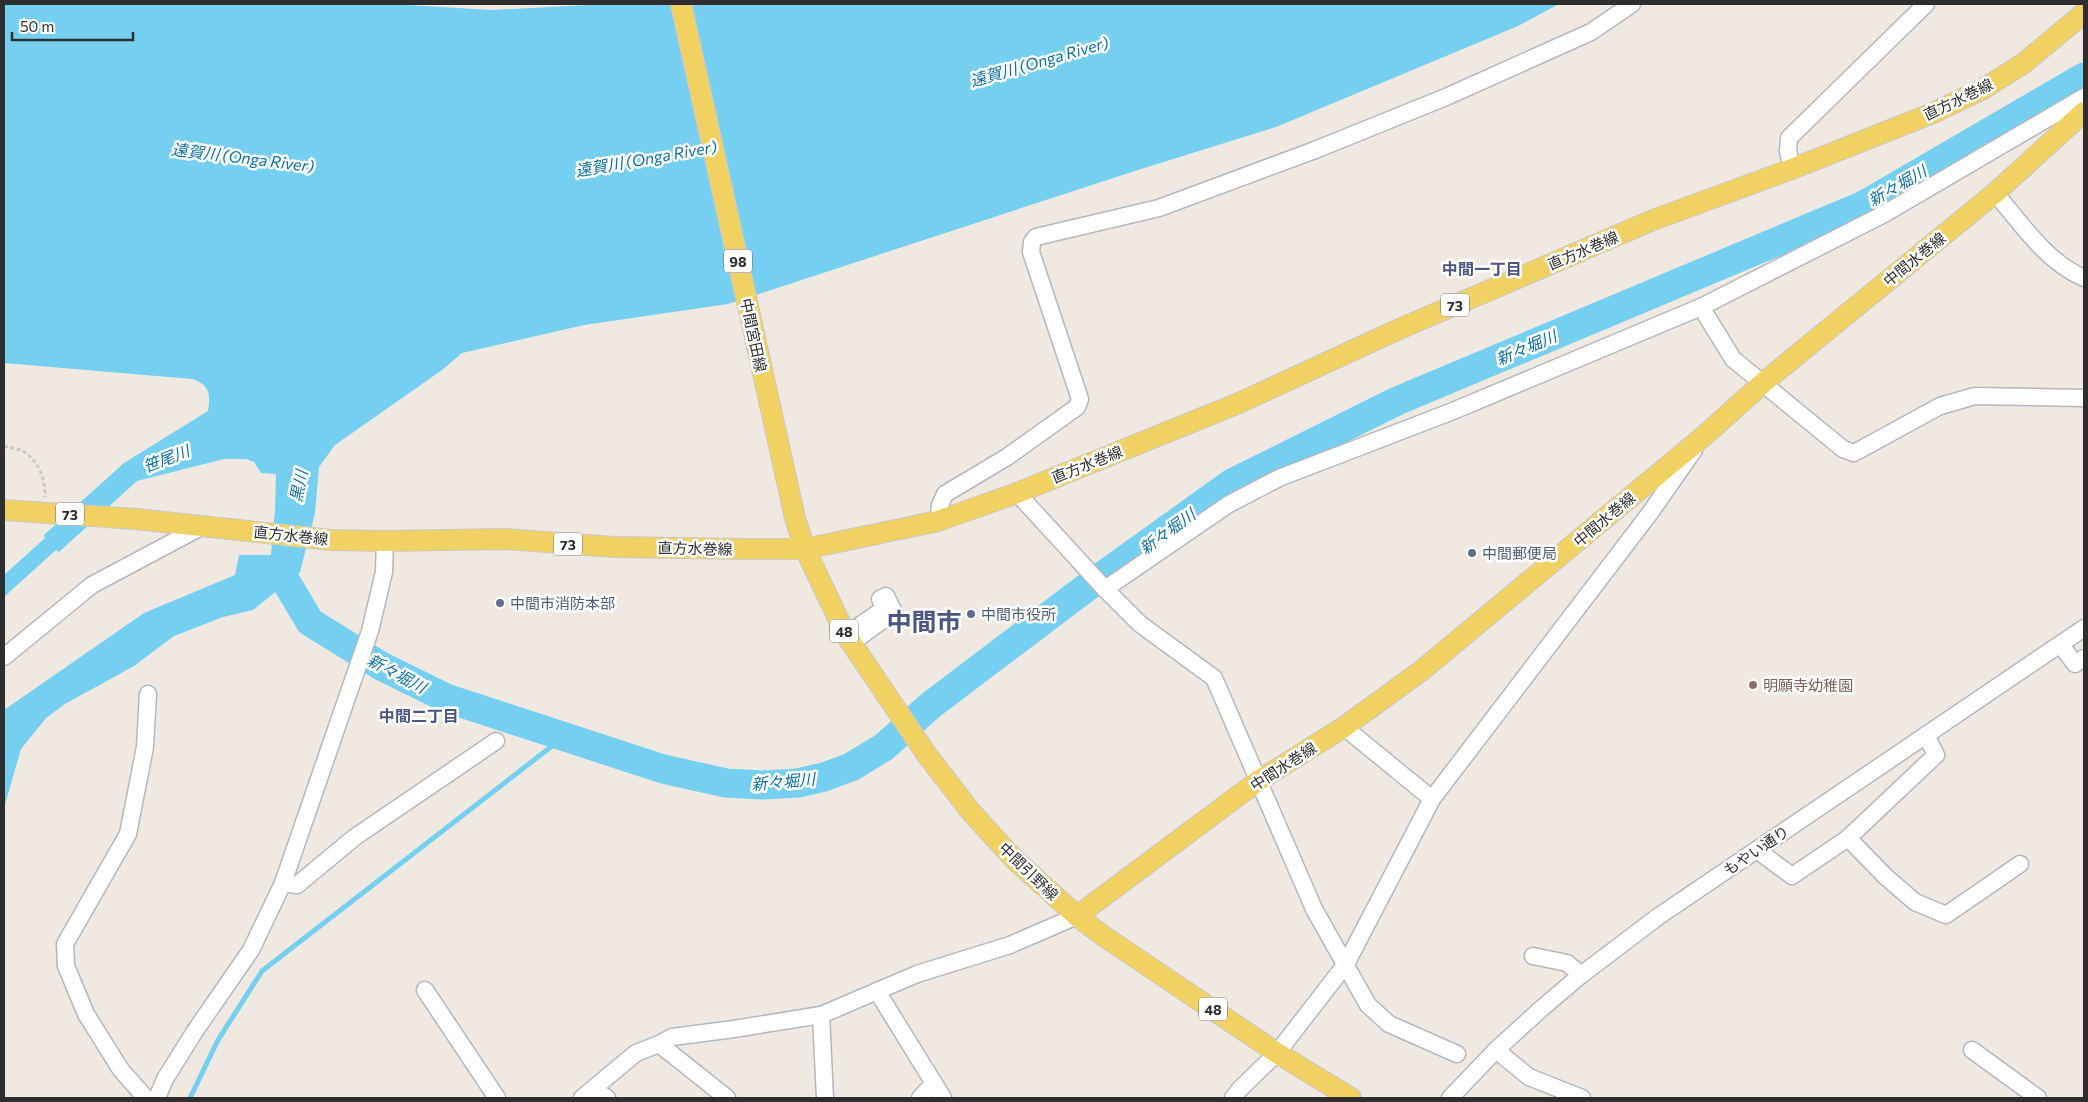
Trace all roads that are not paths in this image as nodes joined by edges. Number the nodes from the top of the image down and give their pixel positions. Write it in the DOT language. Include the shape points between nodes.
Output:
graph roads {
  1 [pos="681,4"];
  2 [pos="1632,4"];
  3 [pos="1926,4"];
  4 [pos="2084,13"];
  5 [pos="2084,97"];
  6 [pos="2084,112"];
  7 [pos="1792,169"];
  8 [pos="1995,193"];
  9 [pos="2084,278"];
  10 [pos="1701,307"];
  11 [pos="1764,382"];
  12 [pos="2084,398"];
  13 [pos="1704,436"];
  14 [pos="1017,493"];
  15 [pos="4,510"];
  16 [pos="938,520"];
  17 [pos="201,526"];
  18 [pos="385,542"];
  19 [pos="805,549"];
  20 [pos="1105,590"];
  21 [pos="2084,628"];
  22 [pos="2061,644"];
  23 [pos="4,657"];
  24 [pos="2084,658"];
  25 [pos="148,694"];
  26 [pos="1344,727"];
  27 [pos="1926,735"];
  28 [pos="496,741"];
  29 [pos="1258,781"];
  30 [pos="1432,799"];
  31 [pos="1848,838"];
  32 [pos="1757,850"];
  33 [pos="2020,864"];
  34 [pos="283,883"];
  35 [pos="1077,916"];
  36 [pos="1534,956"];
  37 [pos="1346,964"];
  38 [pos="1581,975"];
  39 [pos="425,990"];
  40 [pos="877,991"];
  41 [pos="821,1015"];
  42 [pos="659,1044"];
  43 [pos="1496,1050"];
  44 [pos="1972,1050"];
  45 [pos="1278,1053"];
  46 [pos="1457,1054"];
  47 [pos="934,1083"];
  48 [pos="594,1095"];
  49 [pos="146,1098"];
  50 [pos="157,1098"];
  51 [pos="497,1098"];
  52 [pos="727,1098"];
  53 [pos="825,1098"];
  54 [pos="920,1098"];
  55 [pos="943,1098"];
  56 [pos="1233,1098"];
  57 [pos="1352,1098"];
  58 [pos="1450,1098"];
  59 [pos="1582,1098"];
  60 [pos="2038,1098"];
  1 -- 19 [label="main road, 中間宮田線 / 98"];
  2 -- 16 [label="street" via="1591,32 1446,97 1315,150 1159,208 1036,237 1031,252 1080,399 1077,408 1007,457 945,494"];
  3 -- 7 [label="street" via="1789,138"];
  4 -- 7 [label="main road, 直方水巻線 / 73" via="2024,63 1982,89 1933,113"];
  5 -- 10 [label="street" via="1884,214"];
  6 -- 8 [label="main road, 中間水巻線"];
  7 -- 14 [label="main road, 直方水巻線 / 73" via="1654,220 1397,330 1239,403"];
  8 -- 9 [label="street" via="2044,250"];
  8 -- 11 [label="main road, 中間水巻線"];
  10 -- 11 [label="street" via="1733,359"];
  10 -- 20 [label="street" via="1453,411 1280,478 1229,504"];
  11 -- 12 [label="street" via="1843,449 1854,453 1940,406 1975,396"];
  11 -- 13 [label="main road, 中間水巻線"];
  13 -- 26 [label="main road, 中間水巻線" via="1421,671"];
  13 -- 30 [label="street" via="1650,513"];
  14 -- 16 [label="main road, 直方水巻線 / 73"];
  14 -- 20 [label="street"];
  15 -- 17 [label="main road, 直方水巻線 / 73, bridge"];
  16 -- 19 [label="main road, 直方水巻線 / 73"];
  17 -- 18 [label="main road, 直方水巻線 / 73" via="331,540"];
  17 -- 23 [label="street" via="92,585"];
  18 -- 19 [label="main road, 直方水巻線 / 73" via="505,539 614,547"];
  18 -- 34 [label="street" via="384,572 370,630"];
  19 -- 35 [label="main road, 中間引野線 / 48" via="849,639 927,755 971,812 1015,860"];
  20 -- 29 [label="street" via="1140,624 1214,678"];
  21 -- 22 [label="street, もやい通り"];
  22 -- 24 [label="street" via="2075,664"];
  22 -- 27 [label="street, もやい通り"];
  25 -- 49 [label="street" via="146,747 128,834 65,944 66,966 86,1014 122,1070"];
  26 -- 29 [label="main road, 中間水巻線"];
  26 -- 30 [label="street"];
  27 -- 31 [label="street" via="1936,755"];
  27 -- 32 [label="street, もやい通り"];
  28 -- 34 [label="street" via="355,837 297,885"];
  29 -- 35 [label="main road, 中間水巻線"];
  29 -- 37 [label="street" via="1314,909"];
  30 -- 37 [label="street"];
  31 -- 32 [label="street" via="1792,876"];
  31 -- 33 [label="street" via="1915,902 1946,915"];
  32 -- 38 [label="street, もやい通り" via="1659,916"];
  34 -- 50 [label="street" via="251,950 195,1031"];
  35 -- 40 [label="street" via="1010,945 917,974"];
  35 -- 45 [label="main road, 中間引野線 / 48"];
  36 -- 38 [label="street" via="1567,963"];
  37 -- 45 [label="street"];
  37 -- 46 [label="street" via="1368,1005 1389,1024"];
  38 -- 43 [label="street, もやい通り"];
  39 -- 51 [label="street"];
  40 -- 41 [label="street"];
  40 -- 47 [label="street"];
  41 -- 42 [label="street" via="672,1037"];
  41 -- 53 [label="street"];
  42 -- 48 [label="street" via="636,1053"];
  42 -- 52 [label="street"];
  43 -- 58 [label="street, もやい通り"];
  43 -- 59 [label="street" via="1529,1077"];
  44 -- 60 [label="street"];
  45 -- 56 [label="street"];
  45 -- 57 [label="main road, 中間引野線 / 48"];
  47 -- 54 [label="street"];
  47 -- 55 [label="street"];
}
